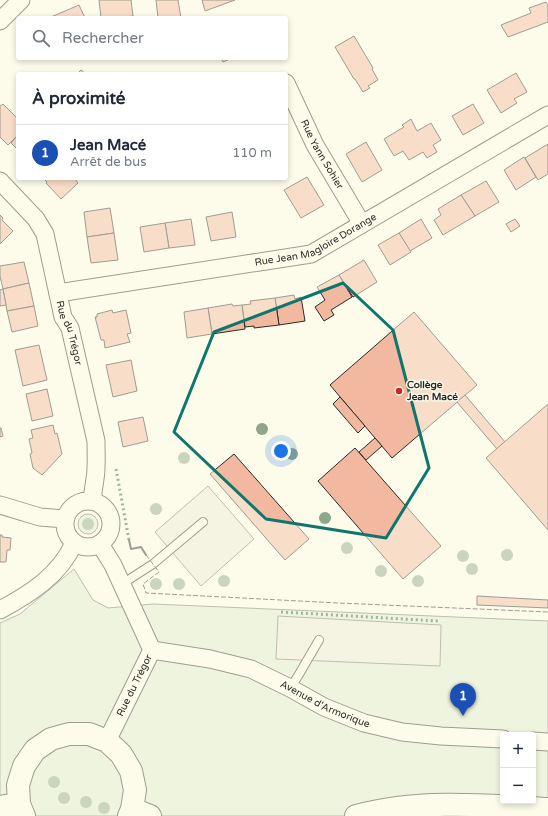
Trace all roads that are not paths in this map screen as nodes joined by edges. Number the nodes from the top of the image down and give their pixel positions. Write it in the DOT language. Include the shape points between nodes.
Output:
graph roads {
  1 [pos="21,0"];
  2 [pos="0,21"];
  3 [pos="288,87"];
  4 [pos="548,115"];
  5 [pos="0,181"];
  6 [pos="362,224"];
  7 [pos="58,293"];
  8 [pos="93,501"];
  9 [pos="0,505"];
  10 [pos="65,519"];
  11 [pos="203,522"];
  12 [pos="74,543"];
  13 [pos="100,544"];
  14 [pos="122,584"];
  15 [pos="0,610"];
  16 [pos="319,640"];
  17 [pos="152,650"];
  18 [pos="290,688"];
  19 [pos="500,739"];
  20 [pos="536,741"];
  21 [pos="107,742"];
  22 [pos="548,742"];
  23 [pos="14,809"];
  24 [pos="548,809"];
  25 [pos="137,814"];
  26 [pos="356,816"];
  1 -- 2 [label="street"];
  3 -- 6 [label="street, Rue Yann Sohier" via="315,145"];
  4 -- 6 [label="street, Rue Jean Magloire Dorange"];
  5 -- 7 [label="street, Rue du Trégor" via="36,219 45,234"];
  6 -- 7 [label="street, Rue Jean Magloire Dorange" via="311,254"];
  7 -- 8 [label="street, Rue du Trégor" via="63,317 70,328 96,441"];
  8 -- 10 [label="street" via="72,507"];
  8 -- 13 [label="street" via="100,504 110,516 110,532"];
  9 -- 10 [label="street" via="40,517"];
  10 -- 12 [label="street" via="66,532"];
  11 -- 14 [label="lane" via="153,564"];
  12 -- 13 [label="street" via="87,547"];
  12 -- 15 [label="street" via="58,569 46,581"];
  13 -- 14 [label="street, Rue du Trégor"];
  14 -- 17 [label="street, Rue du Trégor"];
  16 -- 18 [label="lane"];
  17 -- 18 [label="street, Avenue d'Armorique" via="210,659 250,669"];
  17 -- 21 [label="street, Rue du Trégor"];
  18 -- 19 [label="street, Avenue d'Armorique" via="364,723 402,732"];
  20 -- 22 [label="street"];
  21 -- 23 [label="main road" via="89,734 70,734 51,739 35,750 24,766"];
  21 -- 25 [label="main road" via="121,754 131,771"];
  24 -- 26 [label="main road" via="449,805 407,807"];
}
